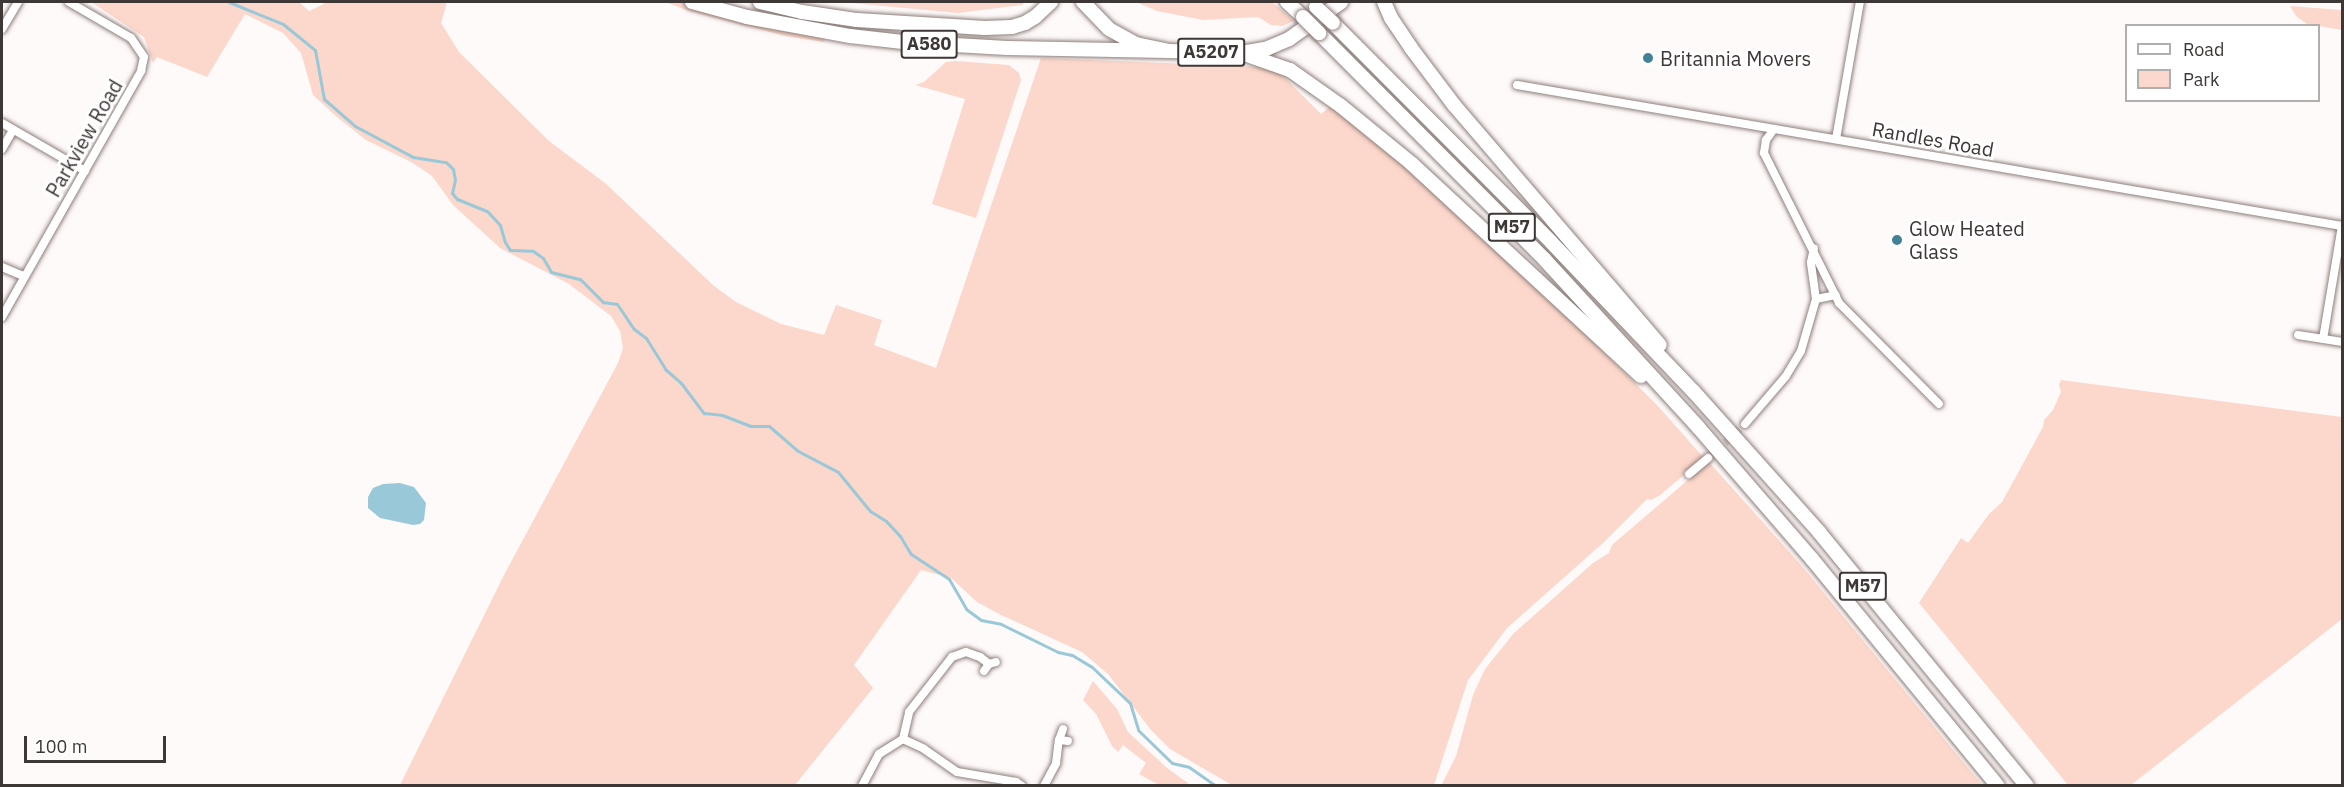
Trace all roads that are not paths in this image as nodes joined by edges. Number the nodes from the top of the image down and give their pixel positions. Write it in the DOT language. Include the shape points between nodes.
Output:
graph roads {
  1 [pos="18,2"];
  2 [pos="69,2"];
  3 [pos="692,2"];
  4 [pos="760,2"];
  5 [pos="1051,2"];
  6 [pos="1083,2"];
  7 [pos="1287,2"];
  8 [pos="1341,2"];
  9 [pos="1384,2"];
  10 [pos="1860,2"];
  11 [pos="1313,4"];
  12 [pos="2,29"];
  13 [pos="1169,51"];
  14 [pos="1241,53"];
  15 [pos="1517,85"];
  16 [pos="2,123"];
  17 [pos="1774,129"];
  18 [pos="13,130"];
  19 [pos="1836,139"];
  20 [pos="2,149"];
  21 [pos="85,171"];
  22 [pos="2342,226"];
  23 [pos="1814,248"];
  24 [pos="2,267"];
  25 [pos="23,276"];
  26 [pos="1836,295"];
  27 [pos="1816,299"];
  28 [pos="2,317"];
  29 [pos="2298,335"];
  30 [pos="2323,339"];
  31 [pos="2343,342"];
  32 [pos="1694,392"];
  33 [pos="1939,404"];
  34 [pos="1745,424"];
  35 [pos="1698,427"];
  36 [pos="1708,458"];
  37 [pos="1689,474"];
  38 [pos="989,666"];
  39 [pos="1063,729"];
  40 [pos="903,739"];
  41 [pos="979,776"];
  42 [pos="862,786"];
  43 [pos="978,786"];
  44 [pos="1022,786"];
  45 [pos="1044,786"];
  46 [pos="1998,786"];
  47 [pos="2027,786"];
  1 -- 12 [label="street"];
  2 -- 21 [label="street, Parkview Road" via="131,39 144,57 134,86"];
  3 -- 13 [label="highway, A580" via="758,19 903,42"];
  4 -- 5 [label="highway, A580" via="857,20 985,28 1025,23"];
  6 -- 13 [label="highway, A5207" via="1118,35 1136,44"];
  7 -- 35 [label="highway, M57, bridge" via="1545,260"];
  8 -- 14 [label="highway, A5207" via="1289,39"];
  9 -- 32 [label="highway" via="1411,48 1454,105 1655,338"];
  10 -- 19 [label="street"];
  11 -- 32 [label="highway, M57, bridge" via="1551,242"];
  13 -- 14 [label="highway, A5207"];
  14 -- 35 [label="highway" via="1290,70 1359,120 1510,252"];
  15 -- 17 [label="street, Randles Road"];
  16 -- 18 [label="street"];
  17 -- 19 [label="street, Randles Road"];
  17 -- 23 [label="street" via="1766,140 1764,153"];
  18 -- 20 [label="street"];
  18 -- 21 [label="street"];
  19 -- 22 [label="street, Randles Road"];
  21 -- 25 [label="street, Parkview Road"];
  22 -- 30 [label="street"];
  23 -- 26 [label="street"];
  23 -- 27 [label="street" via="1811,262"];
  24 -- 25 [label="street"];
  25 -- 28 [label="street, Parkview Road"];
  26 -- 27 [label="street"];
  26 -- 33 [label="street" via="1839,303"];
  27 -- 34 [label="street" via="1801,351 1786,376"];
  29 -- 30 [label="street"];
  30 -- 31 [label="street"];
  32 -- 47 [label="highway, M57" via="1819,532"];
  35 -- 46 [label="highway, M57"];
  36 -- 37 [label="street"];
  38 -- 40 [label="street" via="980,657 966,652 952,657 909,712"];
  39 -- 45 [label="street" via="1064,741"];
  40 -- 41 [label="street" via="950,769"];
  40 -- 42 [label="street" via="879,754"];
  41 -- 43 [label="street"];
  41 -- 44 [label="street"];
}
